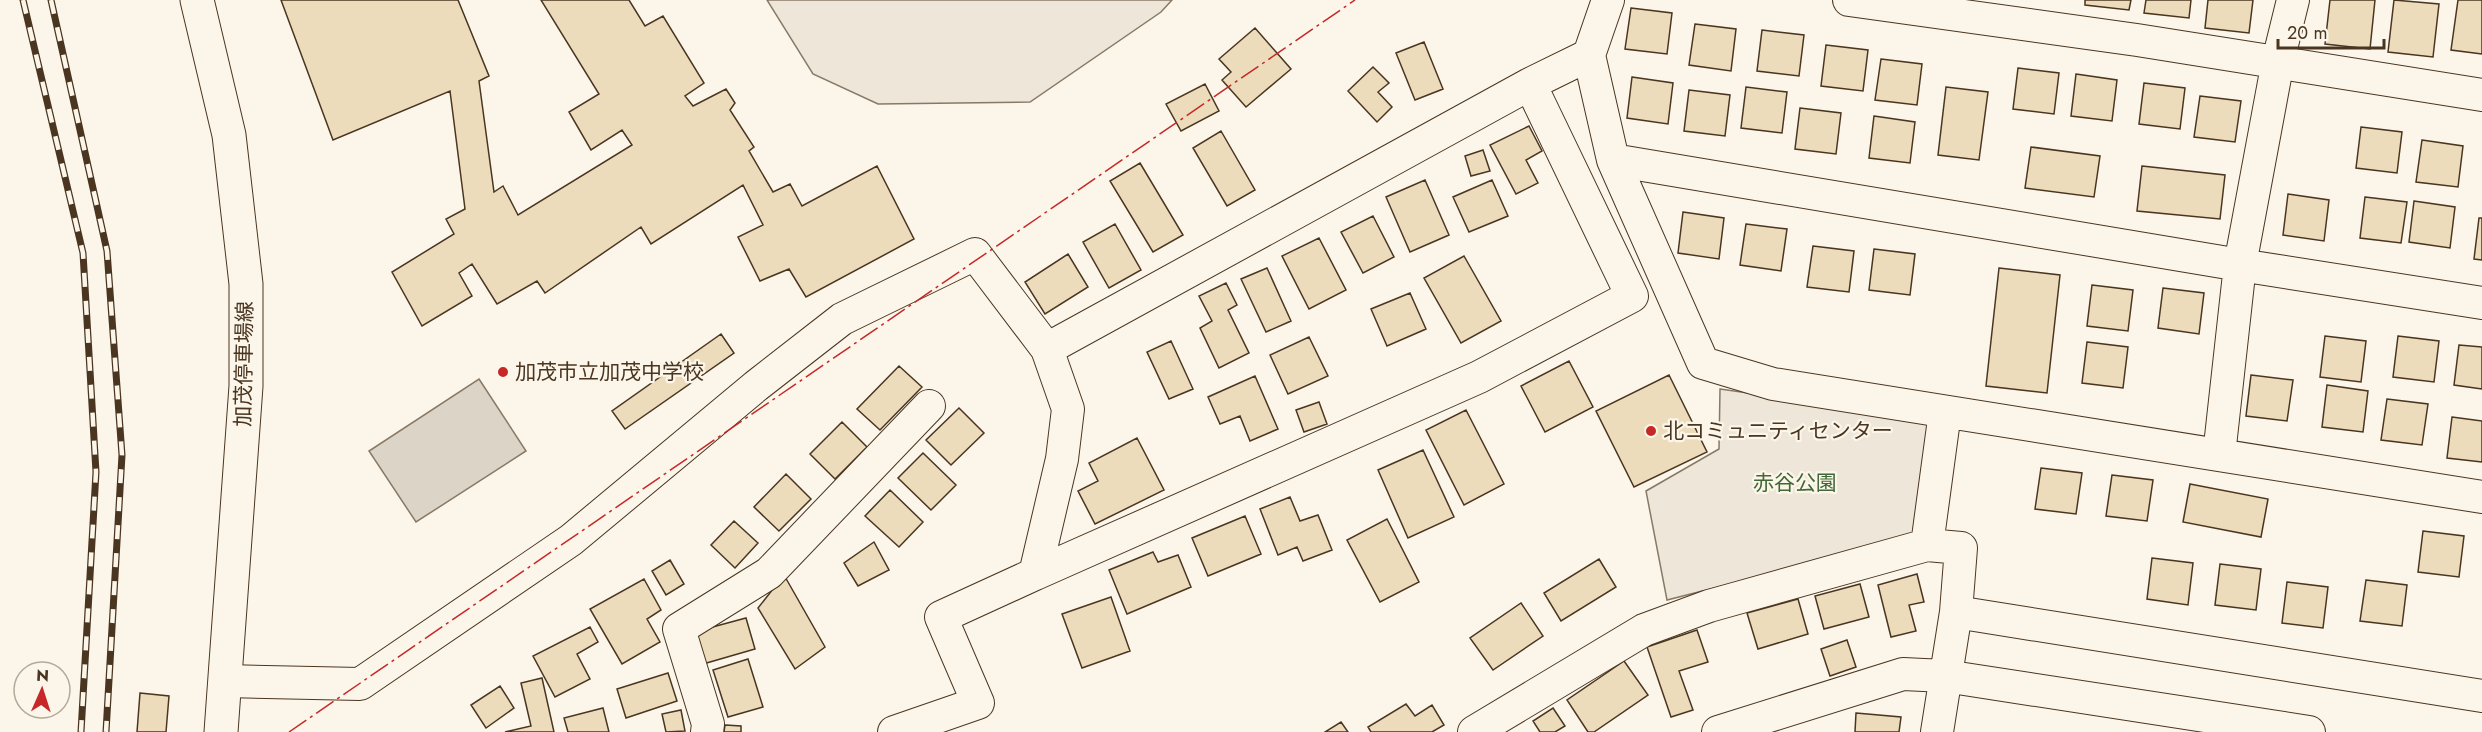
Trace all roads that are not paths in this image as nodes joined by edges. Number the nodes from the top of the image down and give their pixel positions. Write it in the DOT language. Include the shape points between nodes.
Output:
graph roads {
  1 [pos="197,0"];
  2 [pos="1608,0"];
  3 [pos="1849,0"];
  4 [pos="2293,0"];
  5 [pos="1589,55"];
  6 [pos="2278,61"];
  7 [pos="1530,84"];
  8 [pos="2482,95"];
  9 [pos="1613,159"];
  10 [pos="2240,265"];
  11 [pos="2482,303"];
  12 [pos="1047,349"];
  13 [pos="929,406"];
  14 [pos="1945,412"];
  15 [pos="2219,456"];
  16 [pos="2482,497"];
  17 [pos="1927,545"];
  18 [pos="1035,574"];
  19 [pos="1956,612"];
  20 [pos="1945,676"];
  21 [pos="225,681"];
  22 [pos="2482,696"];
  23 [pos="1495,727"];
  24 [pos="1731,730"];
  25 [pos="221,732"];
  26 [pos="707,732"];
  27 [pos="894,732"];
  28 [pos="1937,732"];
  29 [pos="2309,732"];
  1 -- 21 [label="main road, 加茂停車場線" via="229,135 246,284 246,386"];
  2 -- 5 [label="street"];
  3 -- 6 [label="street"];
  4 -- 6 [label="street"];
  5 -- 7 [label="street"];
  5 -- 9 [label="street"];
  6 -- 8 [label="street"];
  6 -- 10 [label="street"];
  7 -- 12 [label="street"];
  7 -- 18 [label="street" via="1632,296 1479,377"];
  9 -- 10 [label="street"];
  9 -- 14 [label="street" via="1703,363 1773,384"];
  10 -- 11 [label="street"];
  10 -- 15 [label="street"];
  12 -- 18 [label="street" via="1068,409 1062,459"];
  12 -- 21 [label="street" via="975,254 842,319 571,540 360,684"];
  13 -- 26 [label="street" via="769,573 679,629 708,724"];
  14 -- 15 [label="street"];
  14 -- 17 [label="street"];
  15 -- 16 [label="street"];
  17 -- 19 [label="street" via="1961,548"];
  17 -- 23 [label="street" via="1720,603 1644,630"];
  18 -- 27 [label="street" via="941,617 978,702"];
  19 -- 20 [label="street"];
  19 -- 22 [label="street"];
  20 -- 24 [label="street" via="1903,674"];
  20 -- 28 [label="street"];
  20 -- 29 [label="street"];
  21 -- 25 [label="main road, 加茂停車場線"];
}
